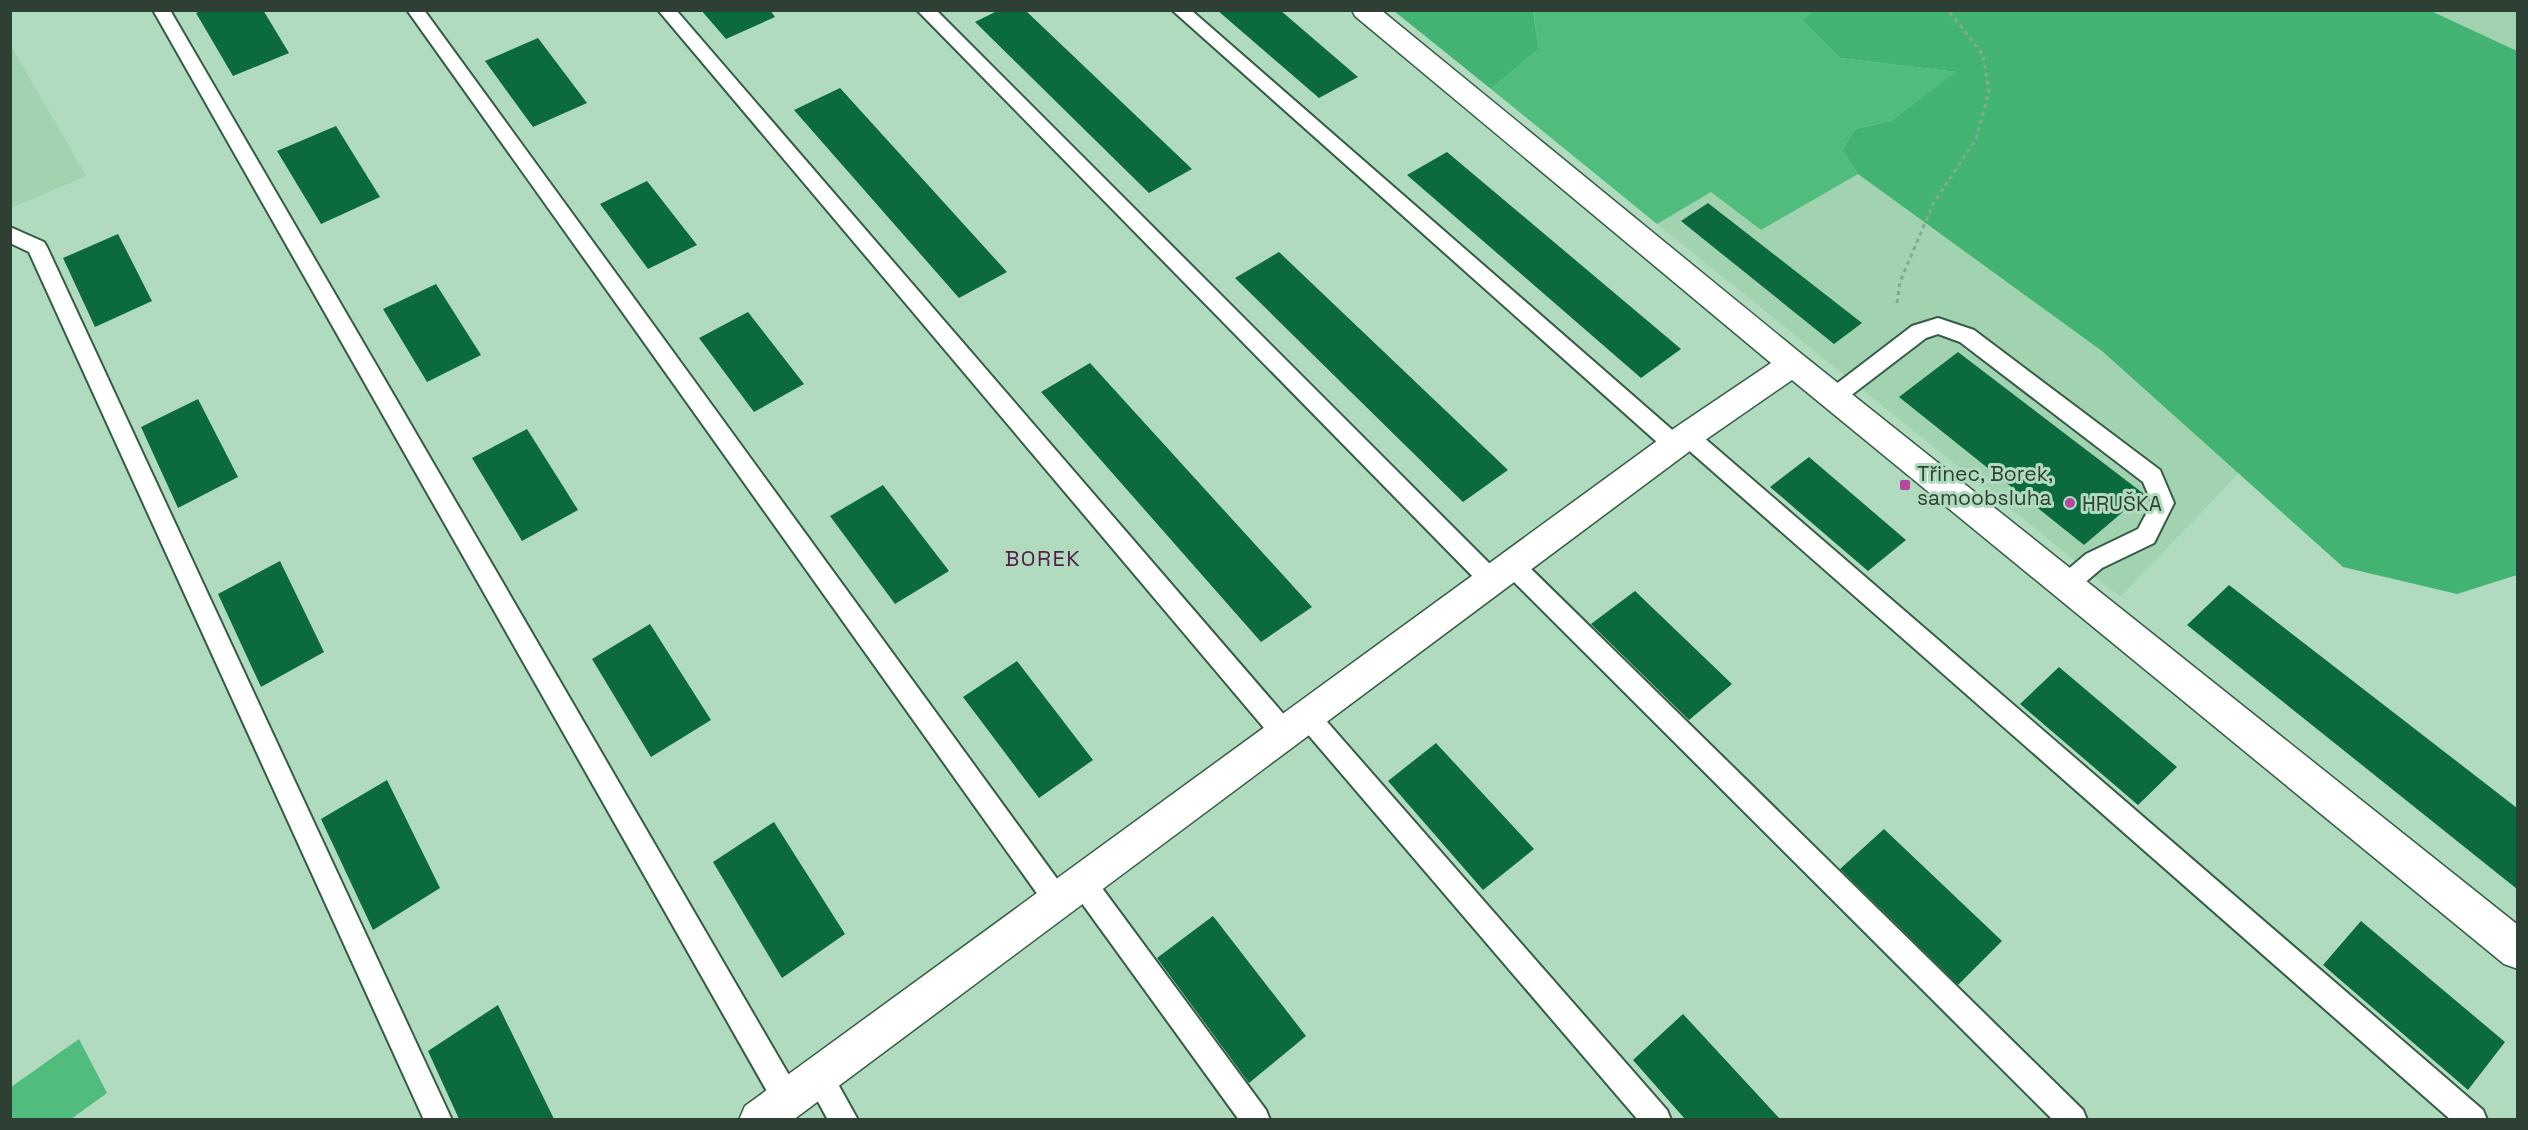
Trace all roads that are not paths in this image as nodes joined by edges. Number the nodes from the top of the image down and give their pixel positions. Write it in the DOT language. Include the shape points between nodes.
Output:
graph roads {
  1 [pos="161,10"];
  2 [pos="415,10"];
  3 [pos="666,10"];
  4 [pos="926,10"];
  5 [pos="1180,10"];
  6 [pos="1364,10"];
  7 [pos="10,234"];
  8 [pos="1793,364"];
  9 [pos="1834,397"];
  10 [pos="1681,441"];
  11 [pos="1502,573"];
  12 [pos="2067,584"];
  13 [pos="1295,725"];
  14 [pos="1069,891"];
  15 [pos="2517,950"];
  16 [pos="819,1076"];
  17 [pos="787,1099"];
  18 [pos="438,1119"];
  19 [pos="759,1119"];
  20 [pos="844,1119"];
  21 [pos="1256,1119"];
  22 [pos="1657,1119"];
  23 [pos="2073,1119"];
  24 [pos="2473,1119"];
  1 -- 17 [label="lane"];
  2 -- 14 [label="lane"];
  3 -- 13 [label="lane"];
  4 -- 11 [label="lane"];
  5 -- 10 [label="lane"];
  6 -- 8 [label="street"];
  7 -- 18 [label="lane" via="38,247"];
  8 -- 9 [label="street"];
  8 -- 10 [label="street"];
  9 -- 12 [label="street"];
  9 -- 12 [label="lane" via="1919,332 1938,326 1967,336 2152,476 2163,503 2146,536 2094,561"];
  10 -- 11 [label="street"];
  10 -- 24 [label="lane"];
  11 -- 13 [label="street"];
  11 -- 23 [label="lane"];
  12 -- 15 [label="street"];
  13 -- 14 [label="street"];
  13 -- 22 [label="lane"];
  14 -- 16 [label="street"];
  14 -- 21 [label="lane"];
  16 -- 17 [label="street"];
  16 -- 20 [label="lane"];
  17 -- 19 [label="street"];
}
